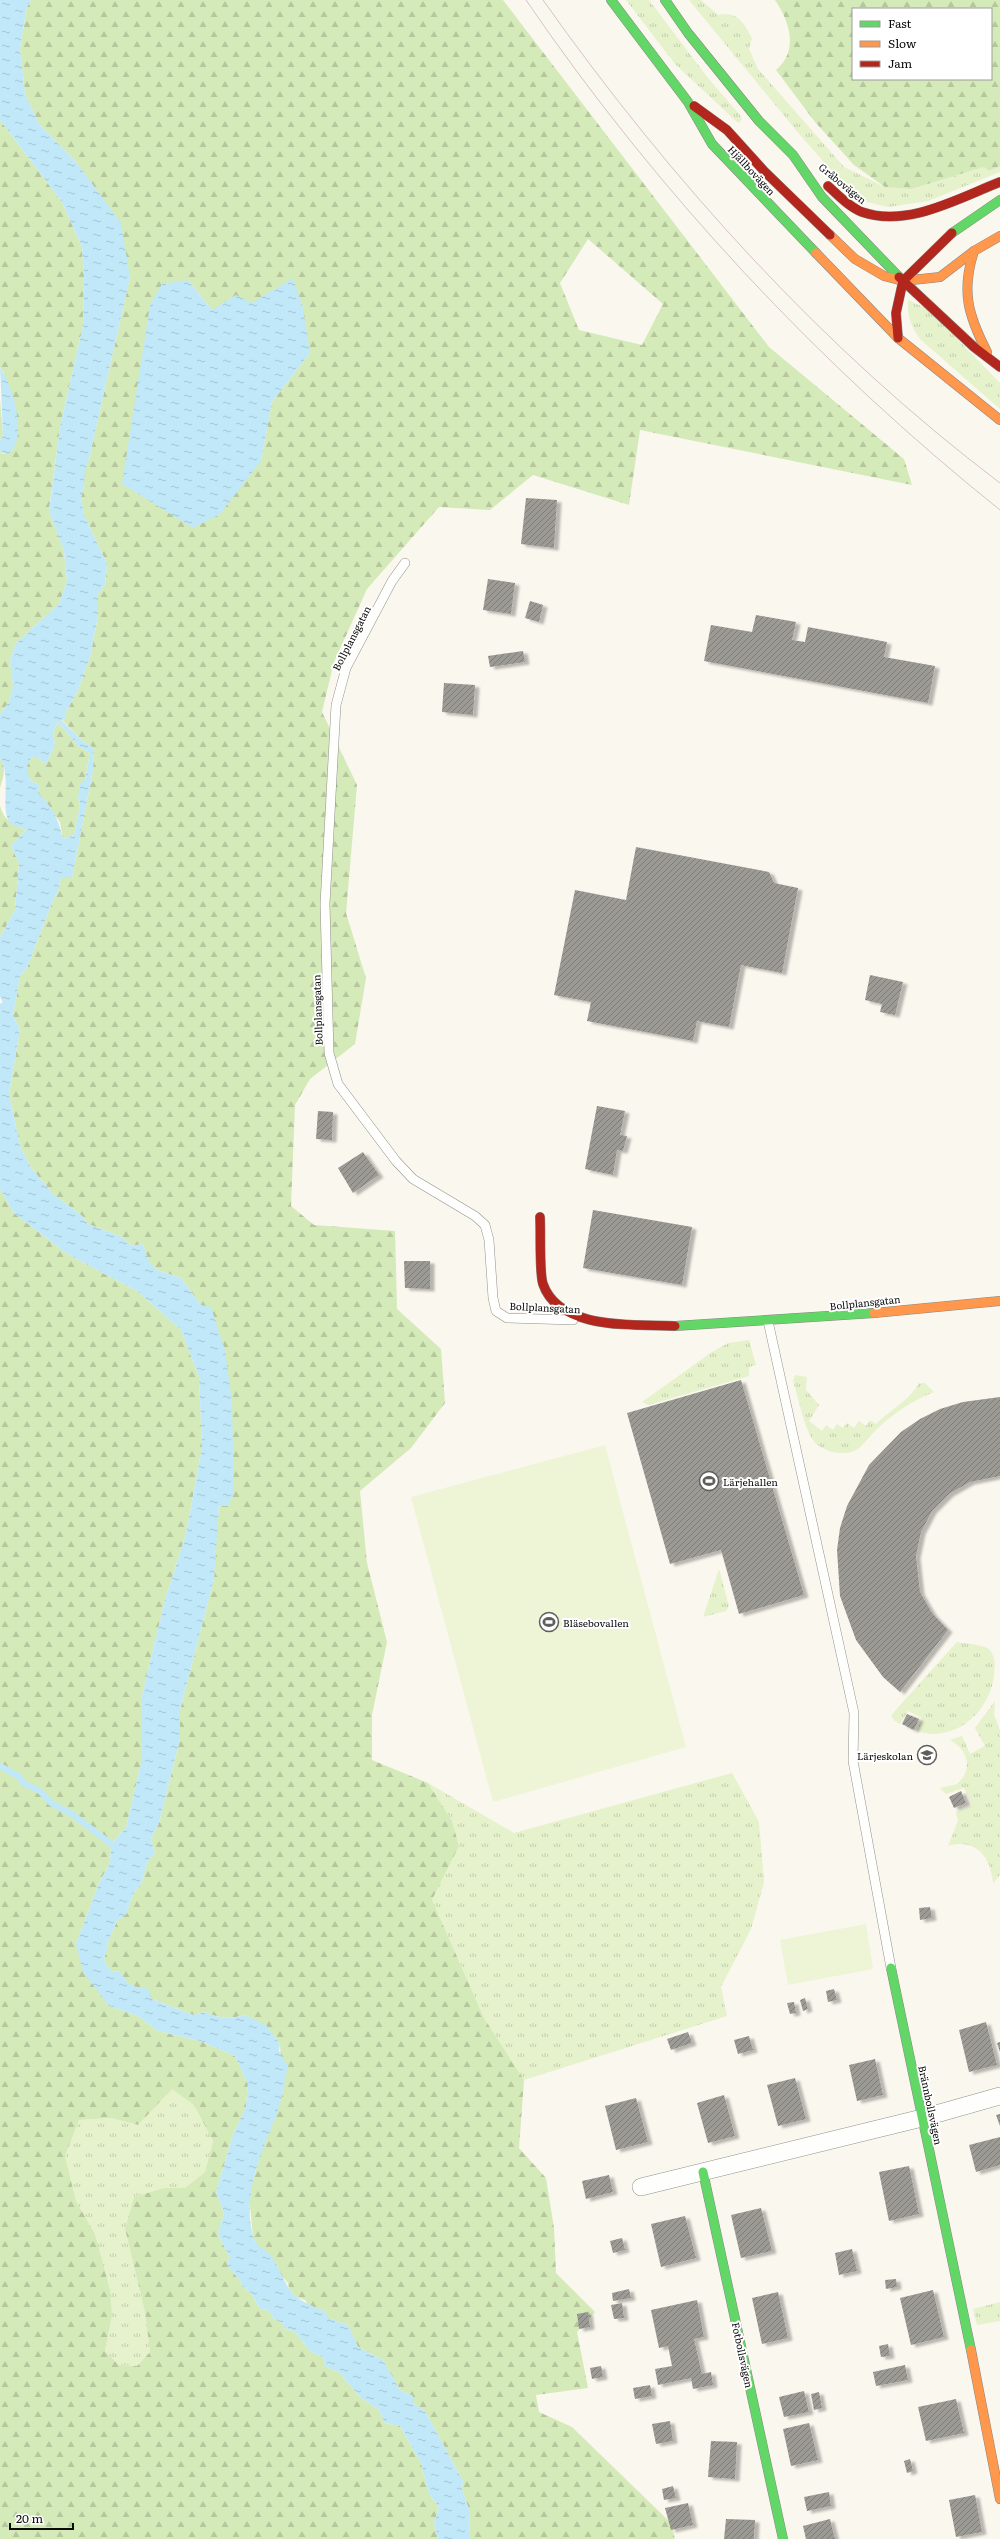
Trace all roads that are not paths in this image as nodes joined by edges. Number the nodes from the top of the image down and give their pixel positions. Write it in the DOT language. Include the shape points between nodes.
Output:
graph roads {
  1 [pos="611,0"];
  2 [pos="665,0"];
  3 [pos="688,102"];
  4 [pos="793,155"];
  5 [pos="1000,182"];
  6 [pos="1000,200"];
  7 [pos="1000,236"];
  8 [pos="974,251"];
  9 [pos="903,281"];
  10 [pos="898,338"];
  11 [pos="990,358"];
  12 [pos="1000,367"];
  13 [pos="1000,420"];
  14 [pos="405,563"];
  15 [pos="540,1216"];
  16 [pos="1000,1301"];
  17 [pos="589,1321"];
  18 [pos="768,1321"];
  19 [pos="891,1968"];
  20 [pos="1000,2096"];
  21 [pos="922,2118"];
  22 [pos="703,2172"];
  23 [pos="641,2187"];
  24 [pos="1000,2499"];
  25 [pos="783,2539"];
  1 -- 3 [label="street, Hjällbovägen"];
  2 -- 4 [label="street" via="688,33 754,115"];
  3 -- 9 [label="street" via="727,130 764,171 855,259 884,276"];
  3 -- 10 [label="street, Hjällbovägen" via="712,144"];
  4 -- 5 [label="street, Gråbovägen" via="846,202 862,212 880,216 916,214"];
  4 -- 9 [label="street" via="822,197"];
  6 -- 9 [label="street" via="945,238"];
  7 -- 8 [label="street"];
  8 -- 9 [label="street" via="940,277"];
  8 -- 11 [label="street" via="965,287 966,301 976,331"];
  9 -- 10 [label="street" via="896,313"];
  9 -- 11 [label="street" via="974,347"];
  10 -- 13 [label="street, Hjällbovägen"];
  11 -- 12 [label="street"];
  14 -- 17 [label="lane, Bollplansgatan" via="392,581 346,668 336,705 325,904 329,1053 338,1084 396,1161 413,1179 475,1216 485,1225 489,1240 496,1310 507,1318"];
  15 -- 17 [label="street, Bollplansgatan" via="543,1284 556,1305"];
  16 -- 18 [label="street, Bollplansgatan"];
  17 -- 18 [label="street, Bollplansgatan" via="678,1326"];
  18 -- 19 [label="lane, Brännbollsvägen" via="854,1713 853,1761"];
  19 -- 21 [label="street, Brännbollsvägen"];
  20 -- 21 [label="street"];
  21 -- 22 [label="street"];
  21 -- 24 [label="street, Brännbollsvägen"];
  22 -- 23 [label="street"];
  22 -- 25 [label="street, Fotbollsvägen"];
}
